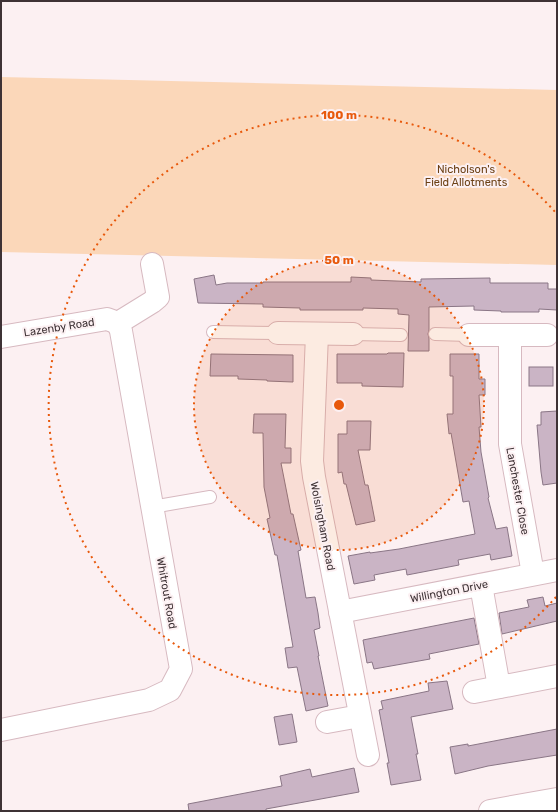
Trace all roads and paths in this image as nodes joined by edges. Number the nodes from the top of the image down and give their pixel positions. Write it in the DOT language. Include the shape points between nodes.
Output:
graph roads {
  1 [pos="152,264"];
  2 [pos="118,323"];
  3 [pos="213,332"];
  4 [pos="278,333"];
  5 [pos="317,334"];
  6 [pos="353,334"];
  7 [pos="435,334"];
  8 [pos="401,335"];
  9 [pos="469,335"];
  10 [pos="552,335"];
  11 [pos="510,336"];
  12 [pos="1,337"];
  13 [pos="210,497"];
  14 [pos="152,506"];
  15 [pos="557,570"];
  16 [pos="533,574"];
  17 [pos="481,585"];
  18 [pos="340,612"];
  19 [pos="557,676"];
  20 [pos="499,687"];
  21 [pos="474,692"];
  22 [pos="360,716"];
  23 [pos="327,722"];
  24 [pos="1,730"];
  25 [pos="368,755"];
  26 [pos="557,799"];
  27 [pos="490,811"];
  1 -- 2 [label="street" via="158,297"];
  2 -- 12 [label="street, Lazenby Road" via="107,319"];
  2 -- 14 [label="street, Whitrout Road"];
  3 -- 4 [label="lane"];
  4 -- 5 [label="street"];
  5 -- 6 [label="street"];
  5 -- 18 [label="street, Wolsingham Road" via="312,461"];
  6 -- 8 [label="lane"];
  7 -- 9 [label="lane"];
  9 -- 11 [label="street"];
  10 -- 11 [label="street"];
  11 -- 16 [label="street, Lanchester Close" via="510,444"];
  13 -- 14 [label="lane"];
  14 -- 24 [label="street, Whitrout Road" via="181,669 170,690 149,700"];
  15 -- 16 [label="street, Willington Drive"];
  16 -- 17 [label="street, Willington Drive"];
  17 -- 18 [label="street, Willington Drive"];
  17 -- 20 [label="street"];
  18 -- 22 [label="street, Wolsingham Road"];
  19 -- 20 [label="street"];
  20 -- 21 [label="street"];
  22 -- 23 [label="street"];
  22 -- 25 [label="street, Wolsingham Road"];
  26 -- 27 [label="street"];
}
